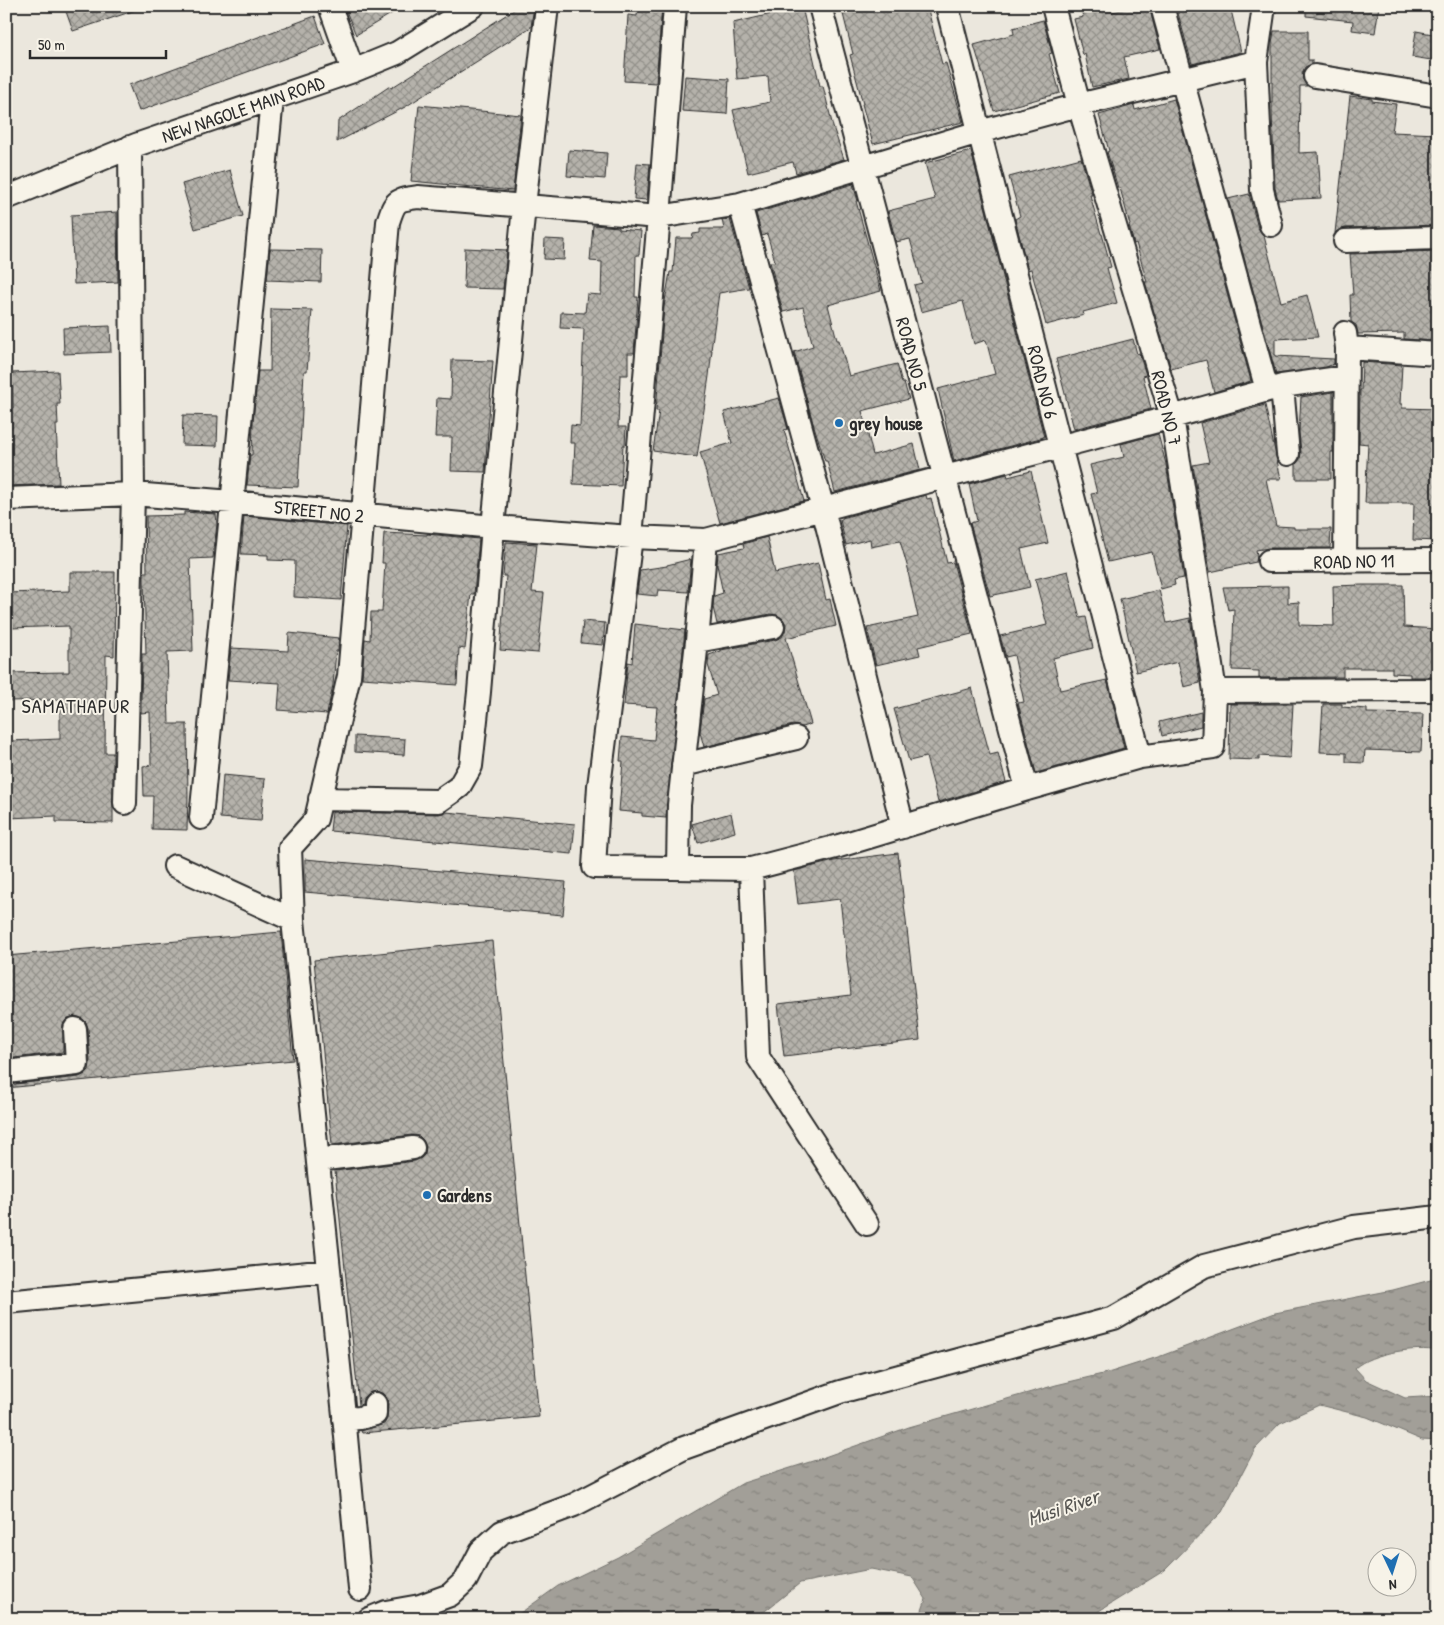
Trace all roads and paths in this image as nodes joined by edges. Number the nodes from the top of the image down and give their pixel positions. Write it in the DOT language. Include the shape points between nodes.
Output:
graph roads {
  1 [pos="330,6"];
  2 [pos="472,6"];
  3 [pos="547,6"];
  4 [pos="676,6"];
  5 [pos="820,6"];
  6 [pos="947,6"];
  7 [pos="1054,6"];
  8 [pos="1162,6"];
  9 [pos="1264,6"];
  10 [pos="1256,62"];
  11 [pos="353,71"];
  12 [pos="1315,76"];
  13 [pos="1182,80"];
  14 [pos="1438,96"];
  15 [pos="272,99"];
  16 [pos="1079,105"];
  17 [pos="979,132"];
  18 [pos="130,147"];
  19 [pos="862,167"];
  20 [pos="6,198"];
  21 [pos="740,204"];
  22 [pos="524,206"];
  23 [pos="659,217"];
  24 [pos="1271,225"];
  25 [pos="1438,238"];
  26 [pos="1345,241"];
  27 [pos="1438,354"];
  28 [pos="1346,377"];
  29 [pos="1274,388"];
  30 [pos="1172,417"];
  31 [pos="1060,447"];
  32 [pos="1288,454"];
  33 [pos="944,477"];
  34 [pos="133,494"];
  35 [pos="6,499"];
  36 [pos="232,502"];
  37 [pos="823,509"];
  38 [pos="362,515"];
  39 [pos="493,527"];
  40 [pos="631,537"];
  41 [pos="706,540"];
  42 [pos="1438,560"];
  43 [pos="1270,561"];
  44 [pos="1345,561"];
  45 [pos="773,627"];
  46 [pos="697,641"];
  47 [pos="1438,690"];
  48 [pos="1215,691"];
  49 [pos="796,738"];
  50 [pos="1140,757"];
  51 [pos="683,766"];
  52 [pos="1027,789"];
  53 [pos="320,799"];
  54 [pos="125,803"];
  55 [pos="201,818"];
  56 [pos="903,827"];
  57 [pos="176,866"];
  58 [pos="678,868"];
  59 [pos="751,869"];
  60 [pos="293,920"];
  61 [pos="75,1029"];
  62 [pos="6,1072"];
  63 [pos="412,1148"];
  64 [pos="318,1160"];
  65 [pos="1438,1217"];
  66 [pos="867,1224"];
  67 [pos="329,1271"];
  68 [pos="6,1302"];
  69 [pos="375,1404"];
  70 [pos="344,1419"];
  71 [pos="360,1589"];
  72 [pos="369,1619"];
  1 -- 11 [label="street"];
  2 -- 11 [label="street, NEW NAGOLE MAIN ROAD" via="397,53"];
  3 -- 22 [label="street"];
  4 -- 23 [label="street"];
  5 -- 19 [label="street, ROAD NO 5"];
  6 -- 17 [label="street, ROAD NO 6"];
  7 -- 16 [label="street, ROAD NO 7"];
  8 -- 13 [label="street"];
  9 -- 10 [label="street"];
  10 -- 13 [label="street"];
  10 -- 24 [label="street" via="1262,190"];
  11 -- 15 [label="street, NEW NAGOLE MAIN ROAD"];
  12 -- 14 [label="street"];
  13 -- 16 [label="street"];
  13 -- 29 [label="street"];
  15 -- 18 [label="street, NEW NAGOLE MAIN ROAD"];
  15 -- 36 [label="street"];
  16 -- 17 [label="street"];
  16 -- 30 [label="street, ROAD NO 7"];
  17 -- 19 [label="street"];
  17 -- 31 [label="street, ROAD NO 6"];
  18 -- 20 [label="street, NEW NAGOLE MAIN ROAD"];
  18 -- 34 [label="street"];
  19 -- 21 [label="street"];
  19 -- 33 [label="street, ROAD NO 5"];
  21 -- 23 [label="street"];
  21 -- 37 [label="street"];
  22 -- 23 [label="street"];
  22 -- 38 [label="street" via="418,197 400,199 393,206 388,222"];
  22 -- 39 [label="street"];
  23 -- 40 [label="street"];
  25 -- 26 [label="street"];
  27 -- 28 [label="street" via="1346,340"];
  28 -- 29 [label="street, STREET NO 2"];
  28 -- 44 [label="street"];
  29 -- 30 [label="street, STREET NO 2"];
  29 -- 32 [label="street"];
  30 -- 31 [label="street, STREET NO 2"];
  30 -- 48 [label="street, ROAD NO 7"];
  31 -- 33 [label="street, STREET NO 2"];
  31 -- 50 [label="street, ROAD NO 6"];
  33 -- 37 [label="street, STREET NO 2"];
  33 -- 52 [label="street, ROAD NO 5"];
  34 -- 35 [label="street, STREET NO 2"];
  34 -- 36 [label="street, STREET NO 2"];
  34 -- 54 [label="street"];
  36 -- 38 [label="street, STREET NO 2"];
  36 -- 55 [label="street"];
  37 -- 41 [label="street, STREET NO 2"];
  37 -- 56 [label="street"];
  38 -- 39 [label="street, STREET NO 2"];
  38 -- 53 [label="street" via="349,676"];
  39 -- 40 [label="street, STREET NO 2"];
  39 -- 53 [label="street" via="471,766 458,788 439,801"];
  40 -- 41 [label="street, STREET NO 2"];
  40 -- 58 [label="street" via="599,786 594,867"];
  41 -- 46 [label="street"];
  42 -- 44 [label="street, ROAD NO 11"];
  43 -- 44 [label="street, ROAD NO 11"];
  45 -- 46 [label="street"];
  46 -- 51 [label="street"];
  47 -- 48 [label="street"];
  48 -- 50 [label="street, ROAD NO 7" via="1213,747"];
  49 -- 51 [label="street"];
  50 -- 52 [label="street"];
  51 -- 58 [label="street"];
  52 -- 56 [label="street"];
  53 -- 60 [label="street" via="316,819 290,848"];
  56 -- 59 [label="street"];
  57 -- 60 [label="street"];
  58 -- 59 [label="street"];
  59 -- 66 [label="street" via="758,1057"];
  60 -- 64 [label="street"];
  61 -- 62 [label="street" via="77,1064"];
  63 -- 64 [label="street"];
  64 -- 67 [label="street" via="333,1234"];
  65 -- 72 [label="street" via="1354,1227 1204,1266 1114,1318 840,1392 684,1448 574,1505 502,1532 481,1551 466,1580 450,1595"];
  67 -- 68 [label="street"];
  67 -- 70 [label="street"];
  69 -- 70 [label="street" via="375,1414"];
  70 -- 71 [label="street"];
}
